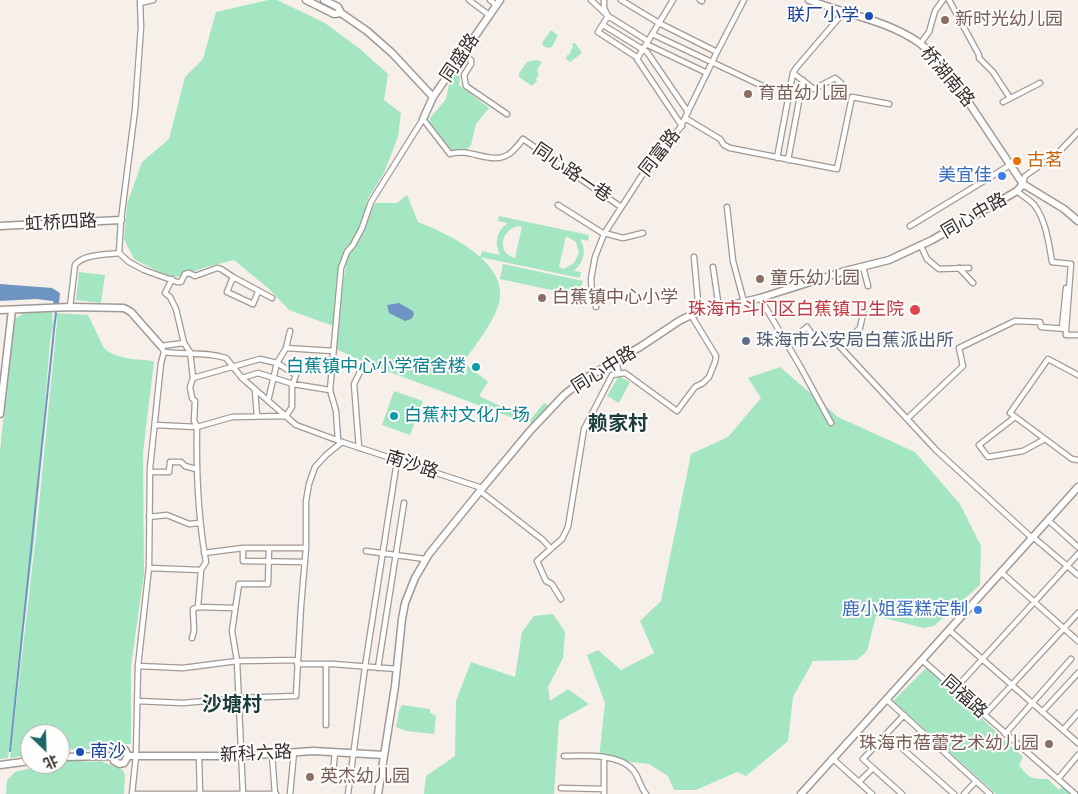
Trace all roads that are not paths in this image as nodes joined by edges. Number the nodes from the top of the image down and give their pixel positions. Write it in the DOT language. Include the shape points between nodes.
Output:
graph roads {
  1 [pos="153,0"];
  2 [pos="306,0"];
  3 [pos="324,0"];
  4 [pos="469,0"];
  5 [pos="490,0"];
  6 [pos="591,0"];
  7 [pos="604,0"];
  8 [pos="621,0"];
  9 [pos="673,0"];
  10 [pos="744,0"];
  11 [pos="810,0"];
  12 [pos="943,0"];
  13 [pos="949,0"];
  14 [pos="140,2"];
  15 [pos="498,2"];
  16 [pos="844,12"];
  17 [pos="341,13"];
  18 [pos="489,15"];
  19 [pos="608,16"];
  20 [pos="659,23"];
  21 [pos="603,25"];
  22 [pos="652,34"];
  23 [pos="647,42"];
  24 [pos="920,44"];
  25 [pos="643,49"];
  26 [pos="717,52"];
  27 [pos="463,54"];
  28 [pos="638,58"];
  29 [pos="712,62"];
  30 [pos="707,73"];
  31 [pos="793,73"];
  32 [pos="803,80"];
  33 [pos="841,83"];
  34 [pos="1040,83"];
  35 [pos="769,89"];
  36 [pos="433,97"];
  37 [pos="1010,98"];
  38 [pos="1003,102"];
  39 [pos="889,104"];
  40 [pos="688,112"];
  41 [pos="507,114"];
  42 [pos="685,118"];
  43 [pos="423,119"];
  44 [pos="682,126"];
  45 [pos="1078,132"];
  46 [pos="776,158"];
  47 [pos="788,160"];
  48 [pos="1010,165"];
  49 [pos="1023,184"];
  50 [pos="1017,191"];
  51 [pos="558,204"];
  52 [pos="621,207"];
  53 [pos="727,207"];
  54 [pos="121,220"];
  55 [pos="1078,221"];
  56 [pos="0,226"];
  57 [pos="910,226"];
  58 [pos="642,233"];
  59 [pos="604,234"];
  60 [pos="921,246"];
  61 [pos="119,253"];
  62 [pos="694,257"];
  63 [pos="713,267"];
  64 [pos="864,267"];
  65 [pos="959,268"];
  66 [pos="969,268"];
  67 [pos="232,278"];
  68 [pos="172,279"];
  69 [pos="973,283"];
  70 [pos="868,286"];
  71 [pos="258,292"];
  72 [pos="272,298"];
  73 [pos="760,298"];
  74 [pos="744,302"];
  75 [pos="70,307"];
  76 [pos="596,307"];
  77 [pos="719,308"];
  78 [pos="864,308"];
  79 [pos="0,310"];
  80 [pos="12,310"];
  81 [pos="699,313"];
  82 [pos="691,315"];
  83 [pos="1064,328"];
  84 [pos="290,331"];
  85 [pos="1078,335"];
  86 [pos="786,340"];
  87 [pos="184,343"];
  88 [pos="840,347"];
  89 [pos="286,348"];
  90 [pos="162,349"];
  91 [pos="333,351"];
  92 [pos="190,352"];
  93 [pos="616,361"];
  94 [pos="277,363"];
  95 [pos="364,366"];
  96 [pos="233,367"];
  97 [pos="618,374"];
  98 [pos="1078,375"];
  99 [pos="193,378"];
  100 [pos="242,378"];
  101 [pos="273,378"];
  102 [pos="293,384"];
  103 [pos="255,390"];
  104 [pos="330,390"];
  105 [pos="268,401"];
  106 [pos="0,414"];
  107 [pos="257,416"];
  108 [pos="286,416"];
  109 [pos="1015,417"];
  110 [pos="908,418"];
  111 [pos="831,423"];
  112 [pos="155,425"];
  113 [pos="196,427"];
  114 [pos="1046,440"];
  115 [pos="340,441"];
  116 [pos="359,448"];
  117 [pos="1078,460"];
  118 [pos="397,461"];
  119 [pos="196,469"];
  120 [pos="150,472"];
  121 [pos="1078,487"];
  122 [pos="481,490"];
  123 [pos="404,503"];
  124 [pos="149,516"];
  125 [pos="1048,520"];
  126 [pos="199,523"];
  127 [pos="1032,537"];
  128 [pos="1078,547"];
  129 [pos="243,548"];
  130 [pos="269,548"];
  131 [pos="306,548"];
  132 [pos="551,549"];
  133 [pos="366,551"];
  134 [pos="204,553"];
  135 [pos="383,554"];
  136 [pos="1078,554"];
  137 [pos="396,555"];
  138 [pos="425,559"];
  139 [pos="268,562"];
  140 [pos="306,562"];
  141 [pos="1067,566"];
  142 [pos="148,568"];
  143 [pos="201,570"];
  144 [pos="1001,572"];
  145 [pos="1078,576"];
  146 [pos="561,599"];
  147 [pos="1034,602"];
  148 [pos="198,607"];
  149 [pos="234,608"];
  150 [pos="1078,613"];
  151 [pos="1064,628"];
  152 [pos="949,630"];
  153 [pos="192,638"];
  154 [pos="1078,641"];
  155 [pos="922,659"];
  156 [pos="982,659"];
  157 [pos="1071,659"];
  158 [pos="237,660"];
  159 [pos="298,662"];
  160 [pos="326,664"];
  161 [pos="138,666"];
  162 [pos="365,667"];
  163 [pos="378,668"];
  164 [pos="396,669"];
  165 [pos="1078,673"];
  166 [pos="1012,685"];
  167 [pos="956,689"];
  168 [pos="239,698"];
  169 [pos="886,699"];
  170 [pos="137,701"];
  171 [pos="1032,703"];
  172 [pos="1042,712"];
  173 [pos="1078,713"];
  174 [pos="904,715"];
  175 [pos="984,715"];
  176 [pos="326,726"];
  177 [pos="1063,730"];
  178 [pos="886,734"];
  179 [pos="1005,734"];
  180 [pos="1078,743"];
  181 [pos="294,752"];
  182 [pos="334,752"];
  183 [pos="353,752"];
  184 [pos="272,754"];
  185 [pos="384,755"];
  186 [pos="1078,755"];
  187 [pos="112,756"];
  188 [pos="132,756"];
  189 [pos="242,756"];
  190 [pos="564,756"];
  191 [pos="70,757"];
  192 [pos="199,757"];
  193 [pos="604,757"];
  194 [pos="832,758"];
  195 [pos="20,763"];
  196 [pos="0,766"];
  197 [pos="872,768"];
  198 [pos="351,773"];
  199 [pos="1058,779"];
  200 [pos="976,781"];
  201 [pos="859,782"];
  202 [pos="561,788"];
  203 [pos="604,791"];
  204 [pos="989,793"];
  205 [pos="132,794"];
  206 [pos="200,794"];
  207 [pos="243,794"];
  208 [pos="275,794"];
  209 [pos="290,794"];
  210 [pos="348,794"];
  211 [pos="378,794"];
  212 [pos="646,794"];
  213 [pos="801,794"];
  214 [pos="872,794"];
  215 [pos="902,794"];
  216 [pos="954,794"];
  217 [pos="964,794"];
  218 [pos="1074,794"];
  1 -- 14 [label="street"];
  2 -- 17 [label="street" via="334,14"];
  3 -- 17 [label="street" via="338,7"];
  4 -- 18 [label="street"];
  5 -- 15 [label="street"];
  6 -- 19 [label="street"];
  7 -- 19 [label="street"];
  8 -- 20 [label="street"];
  9 -- 20 [label="street"];
  10 -- 26 [label="street, 同富路"];
  11 -- 16 [label="street, 桥湖南路"];
  12 -- 24 [label="street" via="935,12 930,32"];
  13 -- 37 [label="street" via="978,58 993,72"];
  14 -- 54 [label="street" via="134,128"];
  15 -- 18 [label="street, 同盛路"];
  16 -- 24 [label="street, 桥湖南路" via="891,28"];
  16 -- 31 [label="street"];
  17 -- 36 [label="street" via="392,53"];
  18 -- 27 [label="street, 同盛路"];
  19 -- 21 [label="street"];
  19 -- 23 [label="street"];
  20 -- 22 [label="street"];
  20 -- 26 [label="street"];
  21 -- 25 [label="street"];
  21 -- 28 [label="street" via="598,32"];
  22 -- 23 [label="street"];
  22 -- 29 [label="street"];
  23 -- 25 [label="street"];
  23 -- 30 [label="street"];
  24 -- 48 [label="street, 桥湖南路" via="942,64"];
  25 -- 28 [label="street"];
  25 -- 40 [label="street"];
  26 -- 29 [label="street, 同富路"];
  27 -- 36 [label="street, 同盛路"];
  27 -- 41 [label="street" via="471,60 464,75 466,86"];
  28 -- 44 [label="street"];
  29 -- 30 [label="street, 同富路"];
  29 -- 35 [label="street"];
  30 -- 40 [label="street, 同富路"];
  31 -- 32 [label="street"];
  31 -- 46 [label="street"];
  32 -- 33 [label="street" via="814,89 835,78"];
  32 -- 47 [label="street"];
  34 -- 37 [label="street"];
  36 -- 43 [label="street, 同盛路"];
  37 -- 38 [label="street"];
  39 -- 47 [label="street" via="852,97 837,170"];
  40 -- 42 [label="street, 同富路"];
  42 -- 44 [label="street, 同富路"];
  42 -- 46 [label="street" via="730,148"];
  43 -- 52 [label="street, 同心路一巷" via="450,154 464,152 500,158 510,153 523,139"];
  43 -- 91 [label="street" via="370,202 362,228 343,260"];
  44 -- 52 [label="street, 同富路" via="650,163"];
  45 -- 49 [label="street" via="1058,153 1026,176"];
  46 -- 47 [label="street"];
  48 -- 49 [label="street, 桥湖南路"];
  48 -- 57 [label="street"];
  49 -- 50 [label="street, 同心中路"];
  49 -- 55 [label="street"];
  50 -- 60 [label="street, 同心中路"];
  50 -- 83 [label="street" via="1040,214 1052,262 1071,264"];
  51 -- 59 [label="street"];
  52 -- 59 [label="street, 同富路"];
  53 -- 74 [label="street" via="733,261"];
  54 -- 56 [label="street, 虹桥四路"];
  54 -- 61 [label="street"];
  58 -- 59 [label="street" via="623,238"];
  59 -- 76 [label="street, 同富路" via="591,279"];
  60 -- 64 [label="street, 同心中路"];
  60 -- 65 [label="street" via="927,259 938,269"];
  61 -- 68 [label="street" via="144,270"];
  61 -- 75 [label="street" via="79,260"];
  62 -- 81 [label="street"];
  63 -- 77 [label="street"];
  64 -- 70 [label="street"];
  64 -- 73 [label="street, 同心中路"];
  65 -- 66 [label="street"];
  65 -- 69 [label="street"];
  67 -- 68 [label="street" via="217,268 195,276 186,274 181,282"];
  67 -- 71 [label="street"];
  67 -- 71 [label="street" via="227,292 253,304"];
  68 -- 87 [label="street" via="165,293 176,309"];
  71 -- 72 [label="street"];
  73 -- 74 [label="street, 同心中路"];
  73 -- 86 [label="street"];
  74 -- 77 [label="street, 同心中路"];
  75 -- 80 [label="street"];
  75 -- 90 [label="street" via="126,309"];
  77 -- 81 [label="street, 同心中路"];
  78 -- 88 [label="street" via="860,328"];
  79 -- 80 [label="street"];
  80 -- 106 [label="street"];
  81 -- 82 [label="street, 同心中路"];
  82 -- 93 [label="street, 同心中路"];
  82 -- 97 [label="street" via="716,356 716,362 709,377 695,387 677,411 625,373"];
  83 -- 85 [label="street" via="1066,335"];
  83 -- 110 [label="street" via="1041,327 1040,322 1015,321 959,348 962,366"];
  84 -- 89 [label="street"];
  86 -- 88 [label="street" via="794,338 807,327 819,344 830,336"];
  86 -- 111 [label="street"];
  87 -- 90 [label="street"];
  87 -- 92 [label="street"];
  88 -- 110 [label="street"];
  89 -- 91 [label="street"];
  89 -- 94 [label="street"];
  90 -- 92 [label="street" via="176,354"];
  90 -- 112 [label="street"];
  91 -- 104 [label="street"];
  92 -- 96 [label="street" via="226,358"];
  92 -- 99 [label="street"];
  93 -- 97 [label="street"];
  93 -- 122 [label="street, 同心中路" via="564,395 530,430"];
  94 -- 96 [label="street" via="260,359"];
  94 -- 101 [label="street"];
  94 -- 102 [label="street" via="296,375"];
  95 -- 116 [label="street" via="354,384"];
  96 -- 99 [label="street"];
  96 -- 100 [label="street, 南沙路"];
  97 -- 132 [label="street" via="612,375 584,429 568,527 562,539"];
  98 -- 109 [label="street" via="1048,360 1010,413"];
  99 -- 113 [label="street" via="190,387 195,401"];
  100 -- 101 [label="street" via="258,373"];
  100 -- 103 [label="street, 南沙路"];
  101 -- 102 [label="street"];
  101 -- 105 [label="street"];
  102 -- 104 [label="street"];
  102 -- 108 [label="street" via="292,407"];
  103 -- 105 [label="street, 南沙路"];
  103 -- 107 [label="street"];
  104 -- 115 [label="street"];
  105 -- 108 [label="street, 南沙路"];
  107 -- 108 [label="street"];
  107 -- 113 [label="street" via="232,416"];
  108 -- 115 [label="street, 南沙路" via="296,425"];
  109 -- 114 [label="street"];
  109 -- 114 [label="street" via="979,445 988,457 1023,451"];
  110 -- 127 [label="street" via="936,450"];
  112 -- 113 [label="street"];
  112 -- 120 [label="street"];
  113 -- 119 [label="street"];
  114 -- 117 [label="street"];
  115 -- 116 [label="street, 南沙路"];
  115 -- 131 [label="street" via="316,468 309,484"];
  116 -- 118 [label="street, 南沙路"];
  118 -- 122 [label="street, 南沙路"];
  118 -- 135 [label="street"];
  119 -- 120 [label="street" via="181,462 170,462 169,472"];
  119 -- 126 [label="street"];
  120 -- 124 [label="street"];
  121 -- 125 [label="street"];
  122 -- 132 [label="street"];
  122 -- 138 [label="street, 同心中路"];
  123 -- 137 [label="street"];
  124 -- 126 [label="street" via="167,515 190,524"];
  124 -- 142 [label="street"];
  125 -- 127 [label="street"];
  125 -- 128 [label="street"];
  126 -- 134 [label="street"];
  127 -- 141 [label="street"];
  127 -- 144 [label="street"];
  129 -- 130 [label="street"];
  129 -- 134 [label="street"];
  129 -- 139 [label="street" via="243,561"];
  130 -- 131 [label="street"];
  130 -- 139 [label="street"];
  131 -- 140 [label="street"];
  132 -- 146 [label="street" via="536,561 546,581 552,584"];
  133 -- 135 [label="street"];
  134 -- 143 [label="street" via="206,562"];
  135 -- 137 [label="street"];
  135 -- 162 [label="street"];
  136 -- 141 [label="street"];
  137 -- 138 [label="street"];
  137 -- 163 [label="street"];
  138 -- 164 [label="street, 同心中路" via="405,603"];
  139 -- 140 [label="street"];
  139 -- 149 [label="street" via="268,584 239,584"];
  140 -- 159 [label="street"];
  141 -- 145 [label="street"];
  141 -- 147 [label="street"];
  142 -- 143 [label="street"];
  142 -- 161 [label="street"];
  143 -- 148 [label="street"];
  144 -- 147 [label="street"];
  144 -- 152 [label="street"];
  147 -- 151 [label="street"];
  147 -- 156 [label="street"];
  148 -- 149 [label="street"];
  148 -- 153 [label="street" via="193,609"];
  149 -- 158 [label="street" via="232,631"];
  150 -- 151 [label="street"];
  151 -- 154 [label="street"];
  151 -- 166 [label="street"];
  152 -- 155 [label="street"];
  152 -- 156 [label="street"];
  155 -- 167 [label="street, 同福路"];
  155 -- 169 [label="street"];
  156 -- 166 [label="street"];
  156 -- 167 [label="street"];
  157 -- 171 [label="street"];
  158 -- 159 [label="street"];
  158 -- 161 [label="street" via="183,668"];
  158 -- 168 [label="street"];
  159 -- 160 [label="street"];
  159 -- 168 [label="street" via="296,696"];
  160 -- 162 [label="street"];
  160 -- 176 [label="street"];
  161 -- 170 [label="street"];
  162 -- 163 [label="street"];
  162 -- 183 [label="street"];
  163 -- 164 [label="street"];
  164 -- 185 [label="street, 同心中路"];
  165 -- 172 [label="street"];
  166 -- 171 [label="street"];
  166 -- 175 [label="street"];
  167 -- 175 [label="street, 同福路"];
  168 -- 170 [label="street" via="183,703"];
  168 -- 189 [label="street"];
  169 -- 174 [label="street"];
  169 -- 194 [label="street"];
  170 -- 188 [label="street"];
  171 -- 172 [label="street"];
  171 -- 179 [label="street"];
  172 -- 177 [label="street"];
  173 -- 177 [label="street"];
  174 -- 178 [label="street"];
  174 -- 200 [label="street"];
  175 -- 179 [label="street, 同福路"];
  177 -- 180 [label="street"];
  178 -- 197 [label="street" via="863,759"];
  178 -- 216 [label="street"];
  179 -- 199 [label="street, 同福路"];
  181 -- 182 [label="street, 新科六路"];
  181 -- 184 [label="street, 新科六路"];
  181 -- 209 [label="street"];
  182 -- 183 [label="street, 新科六路"];
  182 -- 198 [label="street" via="333,773"];
  183 -- 185 [label="street, 新科六路"];
  183 -- 198 [label="street"];
  184 -- 189 [label="street, 新科六路"];
  184 -- 208 [label="street"];
  185 -- 211 [label="street, 同心中路"];
  186 -- 199 [label="street"];
  187 -- 188 [label="street, 新科六路" via="121,748"];
  187 -- 188 [label="street, 新科六路" via="119,764"];
  187 -- 191 [label="street"];
  188 -- 192 [label="street, 新科六路"];
  188 -- 205 [label="street"];
  189 -- 192 [label="street, 新科六路"];
  189 -- 207 [label="street"];
  190 -- 193 [label="street"];
  192 -- 206 [label="street"];
  193 -- 203 [label="street"];
  193 -- 212 [label="street" via="632,769"];
  194 -- 201 [label="street"];
  194 -- 213 [label="street"];
  195 -- 196 [label="street"];
  197 -- 201 [label="street"];
  197 -- 215 [label="street"];
  198 -- 210 [label="street"];
  199 -- 218 [label="street, 同福路"];
  200 -- 204 [label="street"];
  200 -- 217 [label="street"];
  201 -- 214 [label="street"];
  202 -- 203 [label="street"];
  205 -- 206 [label="street"];
  206 -- 207 [label="street"];
  207 -- 208 [label="street"];
}
